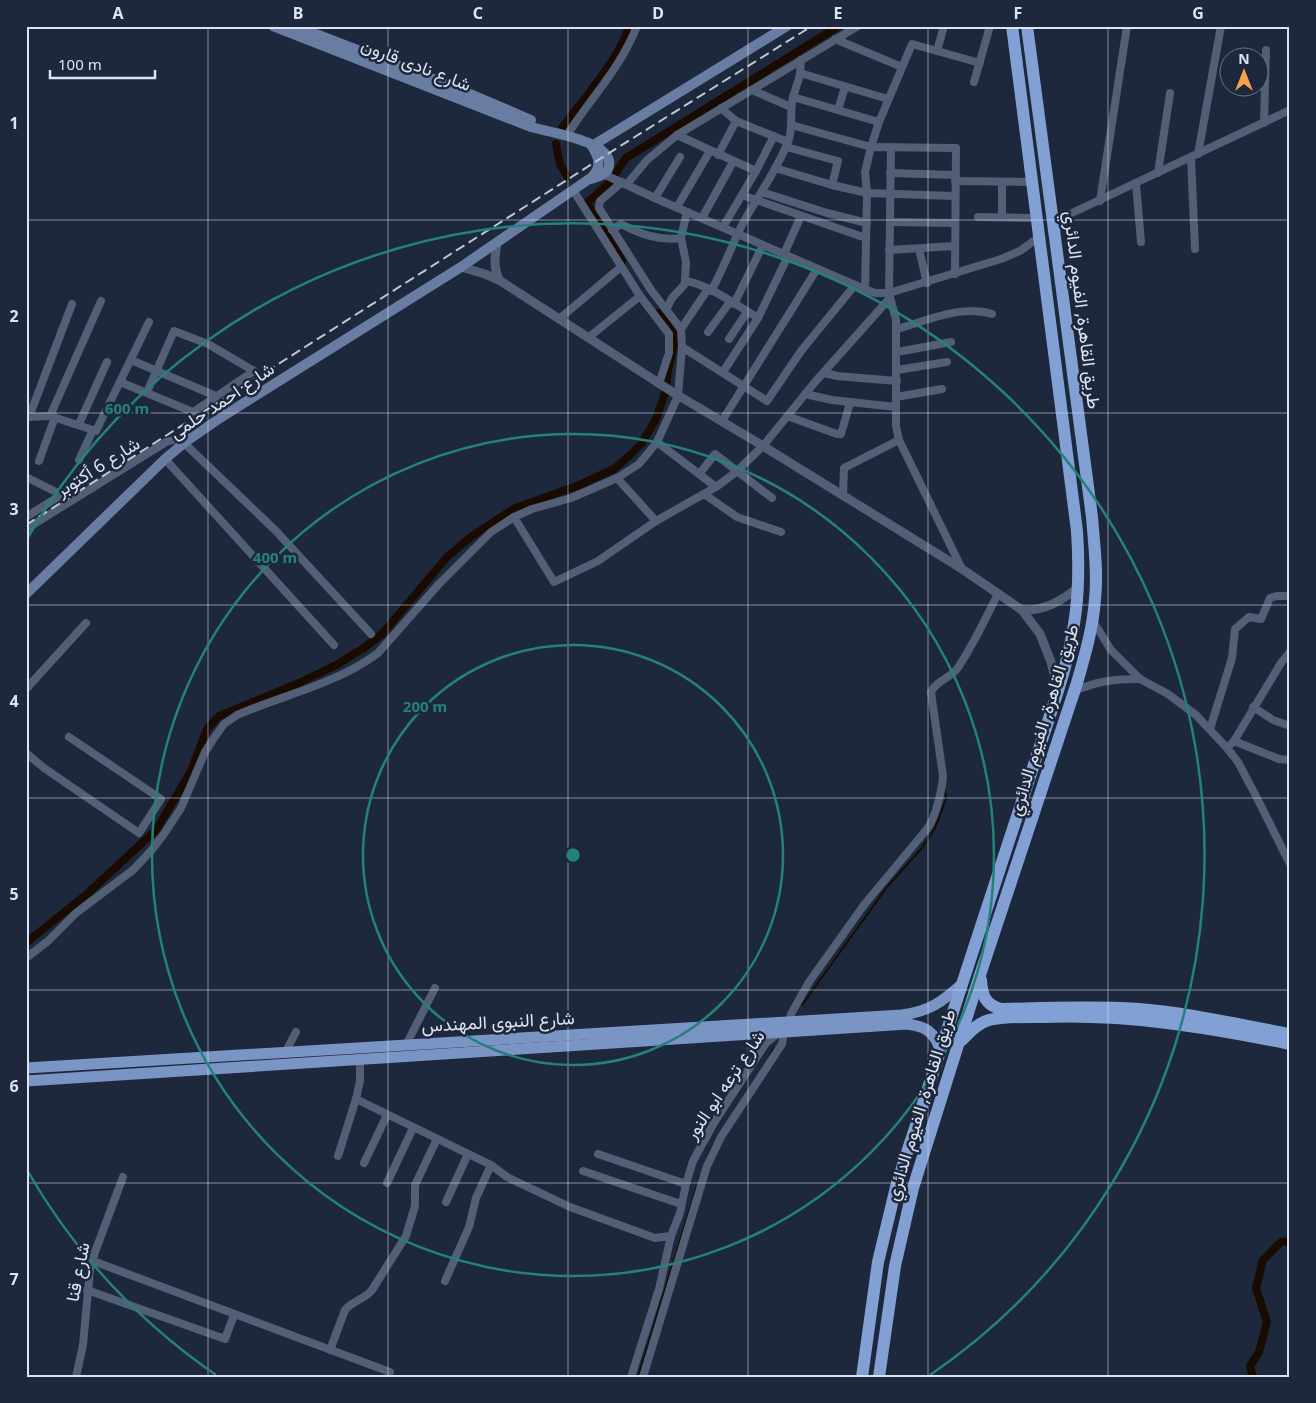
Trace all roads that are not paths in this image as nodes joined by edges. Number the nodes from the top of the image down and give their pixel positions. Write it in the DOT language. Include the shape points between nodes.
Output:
graph roads {
  1 [pos="273,26"];
  2 [pos="295,26"];
  3 [pos="638,26"];
  4 [pos="787,26"];
  5 [pos="858,26"];
  6 [pos="944,26"];
  7 [pos="990,26"];
  8 [pos="1012,26"];
  9 [pos="1127,26"];
  10 [pos="1221,26"];
  11 [pos="1028,32"];
  12 [pos="318,39"];
  13 [pos="835,40"];
  14 [pos="1013,40"];
  15 [pos="937,51"];
  16 [pos="801,60"];
  17 [pos="980,63"];
  18 [pos="902,67"];
  19 [pos="800,74"];
  20 [pos="974,82"];
  21 [pos="845,87"];
  22 [pos="752,90"];
  23 [pos="1170,93"];
  24 [pos="793,97"];
  25 [pos="1265,98"];
  26 [pos="888,99"];
  27 [pos="791,107"];
  28 [pos="721,108"];
  29 [pos="838,110"];
  30 [pos="1290,110"];
  31 [pos="736,121"];
  32 [pos="879,122"];
  33 [pos="1264,123"];
  34 [pos="791,124"];
  35 [pos="567,135"];
  36 [pos="677,135"];
  37 [pos="774,136"];
  38 [pos="787,145"];
  39 [pos="592,146"];
  40 [pos="871,147"];
  41 [pos="891,147"];
  42 [pos="710,151"];
  43 [pos="718,155"];
  44 [pos="1194,156"];
  45 [pos="680,157"];
  46 [pos="734,162"];
  47 [pos="775,168"];
  48 [pos="756,171"];
  49 [pos="890,173"];
  50 [pos="1158,173"];
  51 [pos="604,174"];
  52 [pos="955,178"];
  53 [pos="1002,182"];
  54 [pos="1032,182"];
  55 [pos="623,183"];
  56 [pos="1136,184"];
  57 [pos="832,185"];
  58 [pos="573,190"];
  59 [pos="762,192"];
  60 [pos="867,193"];
  61 [pos="742,195"];
  62 [pos="890,195"];
  63 [pos="955,196"];
  64 [pos="656,198"];
  65 [pos="1100,200"];
  66 [pos="757,201"];
  67 [pos="677,207"];
  68 [pos="687,212"];
  69 [pos="801,216"];
  70 [pos="978,217"];
  71 [pos="1002,217"];
  72 [pos="702,218"];
  73 [pos="1036,218"];
  74 [pos="890,222"];
  75 [pos="1053,222"];
  76 [pos="867,223"];
  77 [pos="955,223"];
  78 [pos="723,227"];
  79 [pos="612,230"];
  80 [pos="738,234"];
  81 [pos="1039,237"];
  82 [pos="681,238"];
  83 [pos="866,238"];
  84 [pos="497,242"];
  85 [pos="1141,242"];
  86 [pos="763,245"];
  87 [pos="954,246"];
  88 [pos="919,249"];
  89 [pos="1195,249"];
  90 [pos="889,250"];
  91 [pos="786,255"];
  92 [pos="461,267"];
  93 [pos="620,267"];
  94 [pos="817,269"];
  95 [pos="955,274"];
  96 [pos="499,280"];
  97 [pos="685,281"];
  98 [pos="927,283"];
  99 [pos="854,285"];
  100 [pos="710,290"];
  101 [pos="865,290"];
  102 [pos="640,296"];
  103 [pos="889,296"];
  104 [pos="101,301"];
  105 [pos="732,303"];
  106 [pos="72,304"];
  107 [pos="666,310"];
  108 [pos="747,312"];
  109 [pos="992,314"];
  110 [pos="758,318"];
  111 [pos="559,319"];
  112 [pos="149,322"];
  113 [pos="682,329"];
  114 [pos="897,329"];
  115 [pos="708,332"];
  116 [pos="589,337"];
  117 [pos="729,339"];
  118 [pos="951,342"];
  119 [pos="682,347"];
  120 [pos="897,352"];
  121 [pos="131,360"];
  122 [pos="107,362"];
  123 [pos="947,362"];
  124 [pos="897,370"];
  125 [pos="156,371"];
  126 [pos="722,372"];
  127 [pos="824,373"];
  128 [pos="896,381"];
  129 [pos="120,382"];
  130 [pos="661,385"];
  131 [pos="744,386"];
  132 [pos="942,390"];
  133 [pos="147,392"];
  134 [pos="805,394"];
  135 [pos="676,395"];
  136 [pos="216,396"];
  137 [pos="896,397"];
  138 [pos="1076,398"];
  139 [pos="1060,399"];
  140 [pos="850,403"];
  141 [pos="896,407"];
  142 [pos="787,416"];
  143 [pos="28,417"];
  144 [pos="53,417"];
  145 [pos="722,421"];
  146 [pos="79,424"];
  147 [pos="93,430"];
  148 [pos="899,440"];
  149 [pos="186,442"];
  150 [pos="657,442"];
  151 [pos="763,446"];
  152 [pos="165,459"];
  153 [pos="39,460"];
  154 [pos="79,460"];
  155 [pos="736,472"];
  156 [pos="700,474"];
  157 [pos="26,477"];
  158 [pos="616,478"];
  159 [pos="77,485"];
  160 [pos="716,487"];
  161 [pos="704,494"];
  162 [pos="62,495"];
  163 [pos="843,495"];
  164 [pos="772,498"];
  165 [pos="26,506"];
  166 [pos="35,511"];
  167 [pos="26,517"];
  168 [pos="514,517"];
  169 [pos="656,521"];
  170 [pos="26,530"];
  171 [pos="781,532"];
  172 [pos="962,569"];
  173 [pos="1079,587"];
  174 [pos="26,594"];
  175 [pos="998,594"];
  176 [pos="1290,596"];
  177 [pos="1022,610"];
  178 [pos="1093,621"];
  179 [pos="86,623"];
  180 [pos="371,634"];
  181 [pos="334,645"];
  182 [pos="1290,652"];
  183 [pos="1140,679"];
  184 [pos="26,689"];
  185 [pos="1058,691"];
  186 [pos="1074,691"];
  187 [pos="1253,707"];
  188 [pos="1290,726"];
  189 [pos="1210,729"];
  190 [pos="69,737"];
  191 [pos="1234,741"];
  192 [pos="1227,748"];
  193 [pos="26,753"];
  194 [pos="1290,760"];
  195 [pos="1002,860"];
  196 [pos="1290,864"];
  197 [pos="1018,865"];
  198 [pos="26,958"];
  199 [pos="980,975"];
  200 [pos="962,984"];
  201 [pos="435,988"];
  202 [pos="787,1027"];
  203 [pos="296,1032"];
  204 [pos="1290,1034"];
  205 [pos="622,1036"];
  206 [pos="959,1044"];
  207 [pos="1290,1044"];
  208 [pos="406,1045"];
  209 [pos="940,1050"];
  210 [pos="285,1053"];
  211 [pos="360,1058"];
  212 [pos="70,1066"];
  213 [pos="26,1068"];
  214 [pos="90,1071"];
  215 [pos="71,1078"];
  216 [pos="26,1081"];
  217 [pos="356,1099"];
  218 [pos="387,1115"];
  219 [pos="917,1119"];
  220 [pos="933,1124"];
  221 [pos="413,1128"];
  222 [pos="436,1139"];
  223 [pos="468,1154"];
  224 [pos="598,1154"];
  225 [pos="338,1156"];
  226 [pos="364,1164"];
  227 [pos="491,1165"];
  228 [pos="583,1171"];
  229 [pos="123,1176"];
  230 [pos="387,1183"];
  231 [pos="686,1184"];
  232 [pos="446,1202"];
  233 [pos="682,1204"];
  234 [pos="672,1236"];
  235 [pos="93,1261"];
  236 [pos="445,1281"];
  237 [pos="87,1290"];
  238 [pos="234,1315"];
  239 [pos="330,1350"];
  240 [pos="390,1372"];
  241 [pos="76,1377"];
  242 [pos="631,1377"];
  243 [pos="643,1377"];
  244 [pos="862,1377"];
  245 [pos="879,1377"];
  1 -- 12 [label="main road, شارع نادى قارون"];
  2 -- 12 [label="main road, شارع نادى قارون"];
  3 -- 35 [label="street" via="621,60"];
  4 -- 39 [label="main road"];
  5 -- 13 [label="street"];
  6 -- 15 [label="street"];
  7 -- 17 [label="street"];
  8 -- 14 [label="highway, طريق القاهرة, الفيوم الدائري"];
  9 -- 65 [label="street"];
  10 -- 44 [label="street"];
  11 -- 14 [label="highway"];
  11 -- 75 [label="highway, طريق القاهرة, الفيوم الدائري"];
  12 -- 35 [label="main road, شارع نادى قارون" via="456,88 538,123 549,131"];
  13 -- 16 [label="street"];
  13 -- 18 [label="street"];
  14 -- 54 [label="highway, طريق القاهرة, الفيوم الدائري"];
  15 -- 17 [label="street"];
  15 -- 18 [label="street" via="912,44"];
  16 -- 19 [label="street"];
  16 -- 22 [label="street"];
  17 -- 20 [label="street"];
  18 -- 26 [label="street"];
  19 -- 21 [label="street"];
  19 -- 24 [label="street"];
  21 -- 26 [label="street"];
  21 -- 29 [label="street"];
  22 -- 27 [label="street"];
  22 -- 28 [label="street"];
  23 -- 50 [label="street"];
  24 -- 27 [label="street"];
  24 -- 29 [label="street"];
  25 -- 33 [label="street"];
  26 -- 32 [label="street"];
  27 -- 34 [label="street"];
  28 -- 31 [label="street"];
  28 -- 36 [label="street"];
  29 -- 32 [label="street"];
  30 -- 33 [label="street"];
  31 -- 37 [label="street"];
  31 -- 43 [label="street"];
  32 -- 40 [label="street"];
  33 -- 44 [label="street"];
  34 -- 38 [label="street"];
  34 -- 40 [label="street"];
  35 -- 39 [label="main road, شارع نادى قارون"];
  36 -- 42 [label="street"];
  36 -- 55 [label="street"];
  37 -- 38 [label="street"];
  37 -- 48 [label="street"];
  38 -- 47 [label="street"];
  38 -- 57 [label="street" via="838,162"];
  39 -- 51 [label="main road, شارع نادى قارون" via="609,160 609,168"];
  40 -- 41 [label="street"];
  40 -- 60 [label="street" via="865,172"];
  41 -- 49 [label="street"];
  41 -- 52 [label="street" via="956,148"];
  42 -- 43 [label="street"];
  42 -- 67 [label="street"];
  43 -- 46 [label="street"];
  44 -- 50 [label="street"];
  44 -- 89 [label="street"];
  45 -- 64 [label="street"];
  46 -- 48 [label="street"];
  46 -- 72 [label="street"];
  47 -- 57 [label="street"];
  47 -- 59 [label="street"];
  48 -- 61 [label="street"];
  49 -- 52 [label="street"];
  49 -- 62 [label="street"];
  50 -- 56 [label="street"];
  51 -- 55 [label="street"];
  51 -- 58 [label="main road, شارع احمد حلمى"];
  52 -- 53 [label="street"];
  52 -- 63 [label="street"];
  53 -- 54 [label="street"];
  53 -- 71 [label="street"];
  54 -- 73 [label="highway, طريق القاهرة, الفيوم الدائري"];
  55 -- 64 [label="street"];
  55 -- 79 [label="street" via="599,204"];
  56 -- 65 [label="street"];
  56 -- 85 [label="street"];
  57 -- 60 [label="street"];
  58 -- 84 [label="main road, شارع احمد حلمى"];
  58 -- 93 [label="street"];
  59 -- 66 [label="street"];
  59 -- 76 [label="street"];
  60 -- 62 [label="street"];
  60 -- 76 [label="street"];
  61 -- 66 [label="street"];
  61 -- 78 [label="street"];
  62 -- 63 [label="street"];
  62 -- 74 [label="street"];
  63 -- 77 [label="street"];
  64 -- 67 [label="street"];
  65 -- 75 [label="street"];
  66 -- 69 [label="street"];
  66 -- 80 [label="street"];
  67 -- 68 [label="street"];
  68 -- 72 [label="street"];
  68 -- 82 [label="street"];
  69 -- 83 [label="street"];
  69 -- 91 [label="street"];
  70 -- 71 [label="street"];
  71 -- 73 [label="street"];
  72 -- 78 [label="street"];
  73 -- 81 [label="highway, طريق القاهرة, الفيوم الدائري"];
  74 -- 77 [label="street"];
  74 -- 90 [label="street"];
  75 -- 138 [label="highway, طريق القاهرة, الفيوم الدائري"];
  76 -- 83 [label="street"];
  77 -- 87 [label="street"];
  78 -- 80 [label="street"];
  79 -- 82 [label="street" via="620,224 654,238"];
  79 -- 107 [label="street"];
  80 -- 86 [label="street"];
  80 -- 100 [label="street"];
  81 -- 95 [label="street" via="1020,251"];
  81 -- 139 [label="highway, طريق القاهرة, الفيوم الدائري"];
  82 -- 97 [label="street" via="686,262"];
  83 -- 101 [label="street"];
  84 -- 92 [label="main road, شارع احمد حلمى"];
  84 -- 96 [label="street" via="494,260"];
  86 -- 91 [label="street"];
  86 -- 105 [label="street"];
  87 -- 88 [label="street"];
  87 -- 95 [label="street"];
  88 -- 90 [label="street"];
  88 -- 98 [label="street"];
  90 -- 103 [label="street"];
  91 -- 94 [label="street"];
  91 -- 110 [label="street"];
  92 -- 96 [label="street"];
  92 -- 149 [label="main road, شارع احمد حلمى"];
  93 -- 102 [label="street"];
  93 -- 111 [label="street"];
  94 -- 99 [label="street"];
  94 -- 131 [label="street"];
  95 -- 98 [label="street"];
  96 -- 111 [label="street"];
  97 -- 100 [label="street"];
  97 -- 107 [label="street"];
  98 -- 103 [label="street"];
  99 -- 101 [label="street"];
  99 -- 131 [label="street" via="801,351 767,401"];
  100 -- 105 [label="street"];
  100 -- 113 [label="street"];
  101 -- 103 [label="street"];
  102 -- 116 [label="street"];
  102 -- 130 [label="street" via="670,334"];
  103 -- 114 [label="street"];
  103 -- 127 [label="street"];
  104 -- 144 [label="street"];
  105 -- 108 [label="street"];
  105 -- 115 [label="street"];
  106 -- 143 [label="street"];
  107 -- 113 [label="street"];
  108 -- 110 [label="street"];
  108 -- 117 [label="street"];
  109 -- 114 [label="street" via="981,310 954,313"];
  110 -- 126 [label="street"];
  111 -- 116 [label="street"];
  112 -- 121 [label="street"];
  113 -- 119 [label="street"];
  114 -- 120 [label="street"];
  116 -- 130 [label="street"];
  118 -- 120 [label="street"];
  119 -- 126 [label="street"];
  119 -- 135 [label="street"];
  120 -- 124 [label="street"];
  121 -- 125 [label="street"];
  121 -- 129 [label="street"];
  122 -- 146 [label="street"];
  123 -- 124 [label="street"];
  124 -- 128 [label="street"];
  125 -- 133 [label="street"];
  125 -- 136 [label="street"];
  125 -- 136 [label="street" via="174,331 208,344 254,371"];
  126 -- 131 [label="street"];
  127 -- 128 [label="street"];
  127 -- 134 [label="street"];
  128 -- 137 [label="street"];
  129 -- 133 [label="street"];
  129 -- 147 [label="street" via="96,431"];
  130 -- 135 [label="street"];
  131 -- 145 [label="street"];
  132 -- 137 [label="street"];
  133 -- 136 [label="street" via="193,412"];
  134 -- 140 [label="street"];
  134 -- 142 [label="street"];
  135 -- 145 [label="street"];
  135 -- 150 [label="street"];
  137 -- 141 [label="street"];
  138 -- 139 [label="highway"];
  138 -- 178 [label="highway, طريق القاهرة, الفيوم الدائري" via="1096,564"];
  139 -- 173 [label="highway, طريق القاهرة, الفيوم الدائري" via="1077,531"];
  140 -- 141 [label="street"];
  140 -- 142 [label="street" via="842,434"];
  141 -- 148 [label="street"];
  142 -- 151 [label="street"];
  143 -- 144 [label="street"];
  144 -- 146 [label="street"];
  144 -- 153 [label="street"];
  145 -- 151 [label="street"];
  146 -- 147 [label="street"];
  147 -- 154 [label="street"];
  148 -- 163 [label="street" via="844,468"];
  148 -- 172 [label="street"];
  149 -- 152 [label="main road, شارع احمد حلمى"];
  149 -- 170 [label="street, شارع 6 أكتوبر" via="177,439 166,442"];
  149 -- 180 [label="street" via="275,530"];
  150 -- 156 [label="street"];
  150 -- 158 [label="street" via="639,464"];
  151 -- 155 [label="street"];
  151 -- 163 [label="street"];
  152 -- 174 [label="main road, شارع احمد حلمى"];
  152 -- 181 [label="street"];
  155 -- 156 [label="street" via="715,454"];
  155 -- 160 [label="street"];
  155 -- 164 [label="street"];
  156 -- 160 [label="street"];
  157 -- 162 [label="street"];
  158 -- 168 [label="street" via="571,498"];
  158 -- 169 [label="street"];
  159 -- 162 [label="street, شارع 6 أكتوبر"];
  160 -- 161 [label="street"];
  161 -- 169 [label="street"];
  161 -- 171 [label="street" via="737,517"];
  162 -- 166 [label="street, شارع 6 أكتوبر"];
  163 -- 172 [label="street"];
  165 -- 166 [label="street"];
  166 -- 167 [label="street, شارع 6 أكتوبر"];
  168 -- 169 [label="street" via="554,582 598,560"];
  168 -- 198 [label="street" via="475,547 378,653 366,662 250,709 224,724 205,752 181,808 150,852 133,870 76,913"];
  172 -- 175 [label="street"];
  173 -- 177 [label="street" via="1050,606"];
  173 -- 185 [label="highway, طريق القاهرة, الفيوم الدائري" via="1072,638"];
  175 -- 177 [label="street"];
  175 -- 202 [label="street" via="955,672 933,687 931,692 943,776 933,820 864,905 809,982"];
  176 -- 189 [label="street" via="1270,598 1261,619 1249,617 1235,629 1232,658"];
  177 -- 185 [label="street" via="1040,634"];
  178 -- 183 [label="street" via="1115,654"];
  178 -- 186 [label="highway, طريق القاهرة, الفيوم الدائري"];
  179 -- 184 [label="street"];
  182 -- 187 [label="street"];
  183 -- 186 [label="street" via="1092,683"];
  183 -- 189 [label="street" via="1168,694"];
  185 -- 195 [label="highway, طريق القاهرة, الفيوم الدائري"];
  186 -- 197 [label="highway, طريق القاهرة, الفيوم الدائري"];
  187 -- 188 [label="street"];
  187 -- 191 [label="street"];
  189 -- 192 [label="street"];
  190 -- 193 [label="street" via="161,799 139,833"];
  191 -- 192 [label="street"];
  191 -- 194 [label="street" via="1278,759"];
  192 -- 196 [label="street" via="1238,762"];
  195 -- 197 [label="highway"];
  195 -- 200 [label="highway, طريق القاهرة, الفيوم الدائري"];
  197 -- 199 [label="highway, طريق القاهرة, الفيوم الدائري"];
  199 -- 204 [label="highway" via="985,1000 1001,1009 1086,1007 1140,1010"];
  199 -- 206 [label="highway, طريق القاهرة, الفيوم الدائري"];
  200 -- 202 [label="main road, شارع النبوى المهندس" via="940,1002 917,1013"];
  200 -- 209 [label="highway, طريق القاهرة, الفيوم الدائري"];
  201 -- 208 [label="street"];
  202 -- 205 [label="main road, شارع النبوى المهندس"];
  202 -- 209 [label="main road, شارع النبوى المهندس" via="915,1025 930,1031"];
  202 -- 231 [label="street, شارع ترعه ابو النور" via="769,1040 715,1121 692,1162"];
  202 -- 243 [label="street, شارع ترعه ابو النور" via="782,1044 721,1137 707,1166"];
  203 -- 210 [label="street"];
  205 -- 208 [label="main road, شارع النبوى المهندس"];
  205 -- 211 [label="main road, شارع النبوى المهندس"];
  206 -- 207 [label="highway" via="972,1029 989,1020 1086,1016 1166,1022"];
  206 -- 220 [label="highway, طريق القاهرة, الفيوم الدائري"];
  208 -- 210 [label="main road, شارع النبوى المهندس"];
  209 -- 219 [label="highway, طريق القاهرة, الفيوم الدائري"];
  210 -- 214 [label="main road, شارع النبوى المهندس"];
  211 -- 214 [label="main road, شارع النبوى المهندس"];
  211 -- 217 [label="street"];
  212 -- 213 [label="main road, شارع النبوى المهندس"];
  212 -- 214 [label="main road, شارع النبوى المهندس"];
  212 -- 215 [label="main road"];
  214 -- 215 [label="main road, شارع النبوى المهندس"];
  215 -- 216 [label="main road, شارع النبوى المهندس"];
  217 -- 218 [label="street"];
  217 -- 225 [label="street"];
  218 -- 221 [label="street"];
  218 -- 226 [label="street"];
  219 -- 220 [label="highway"];
  219 -- 244 [label="highway, طريق القاهرة, الفيوم الدائري" via="884,1236"];
  220 -- 245 [label="highway, طريق القاهرة, الفيوم الدائري" via="900,1239"];
  221 -- 222 [label="street"];
  221 -- 230 [label="street"];
  222 -- 223 [label="street"];
  222 -- 239 [label="street" via="415,1185 415,1206 402,1244 368,1295 345,1310"];
  223 -- 227 [label="street"];
  223 -- 232 [label="street"];
  224 -- 231 [label="street"];
  227 -- 234 [label="street" via="507,1177 570,1207 655,1238"];
  227 -- 236 [label="street" via="476,1198 469,1228"];
  228 -- 233 [label="street"];
  229 -- 235 [label="street, شارع قنا"];
  231 -- 233 [label="street, شارع ترعه ابو النور"];
  233 -- 234 [label="street, شارع ترعه ابو النور"];
  234 -- 242 [label="street, شارع ترعه ابو النور"];
  235 -- 237 [label="street, شارع قنا"];
  235 -- 238 [label="street"];
  237 -- 238 [label="street" via="225,1339"];
  237 -- 241 [label="street, شارع قنا" via="83,1345"];
  238 -- 239 [label="street"];
  239 -- 240 [label="street"];
}
